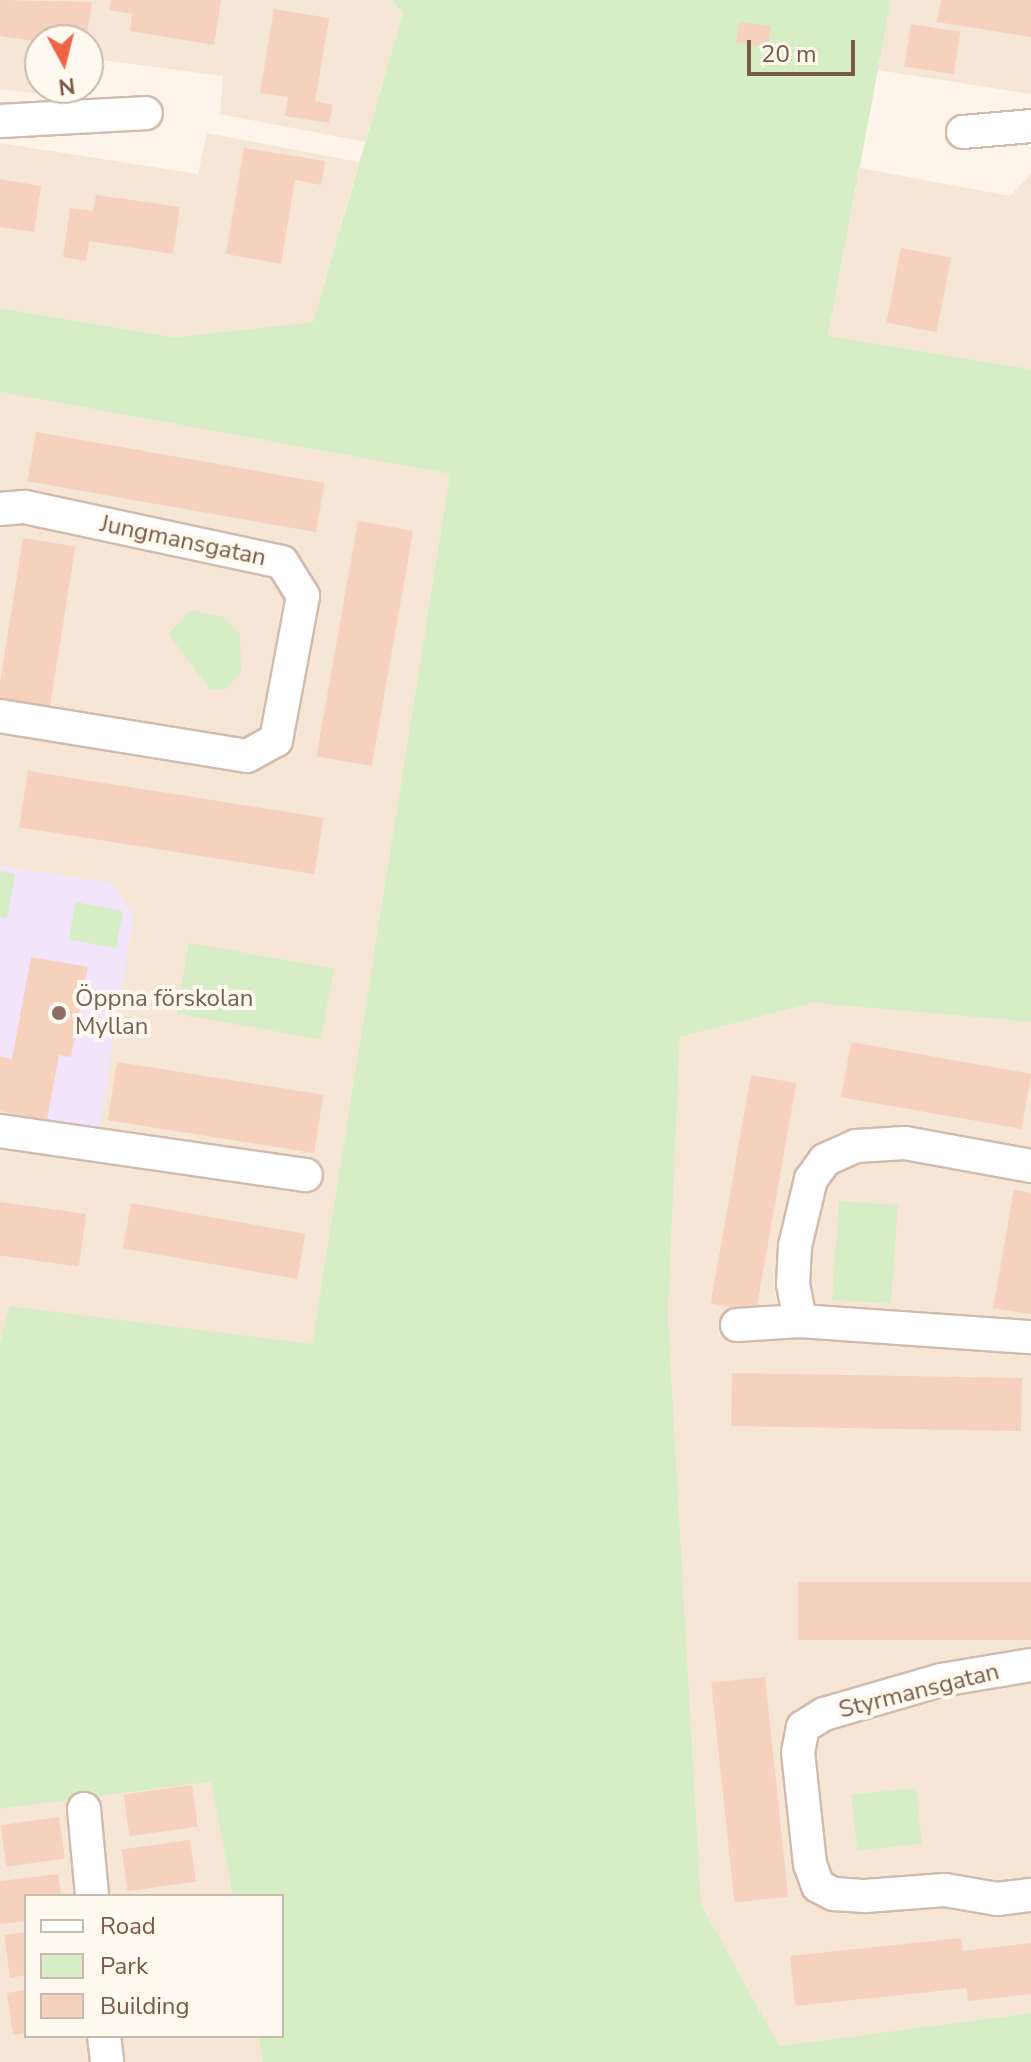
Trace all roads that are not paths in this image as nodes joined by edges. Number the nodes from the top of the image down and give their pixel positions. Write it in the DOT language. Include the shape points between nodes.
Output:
graph roads {
  1 [pos="146,113"];
  2 [pos="0,121"];
  3 [pos="1031,126"];
  4 [pos="963,132"];
  5 [pos="0,509"];
  6 [pos="0,716"];
  7 [pos="0,1131"];
  8 [pos="1031,1166"];
  9 [pos="306,1175"];
  10 [pos="800,1321"];
  11 [pos="737,1325"];
  12 [pos="1031,1337"];
  13 [pos="1031,1665"];
  14 [pos="84,1809"];
  15 [pos="92,1894"];
  16 [pos="1031,1895"];
  17 [pos="104,2038"];
  18 [pos="107,2062"];
  1 -- 2 [label="street"];
  3 -- 4 [label="street"];
  5 -- 6 [label="street, Jungmansgatan" via="25,507 282,562 303,596 276,740 247,756"];
  7 -- 9 [label="street"];
  8 -- 10 [label="street" via="905,1143 856,1146 825,1160 811,1179 795,1246 793,1284"];
  10 -- 11 [label="street"];
  10 -- 12 [label="street"];
  13 -- 16 [label="street, Styrmansgatan" via="941,1680 824,1714 803,1727 798,1752 810,1864 818,1886 834,1894 865,1896 945,1890 997,1899"];
  14 -- 15 [label="street"];
  17 -- 18 [label="street"];
}
